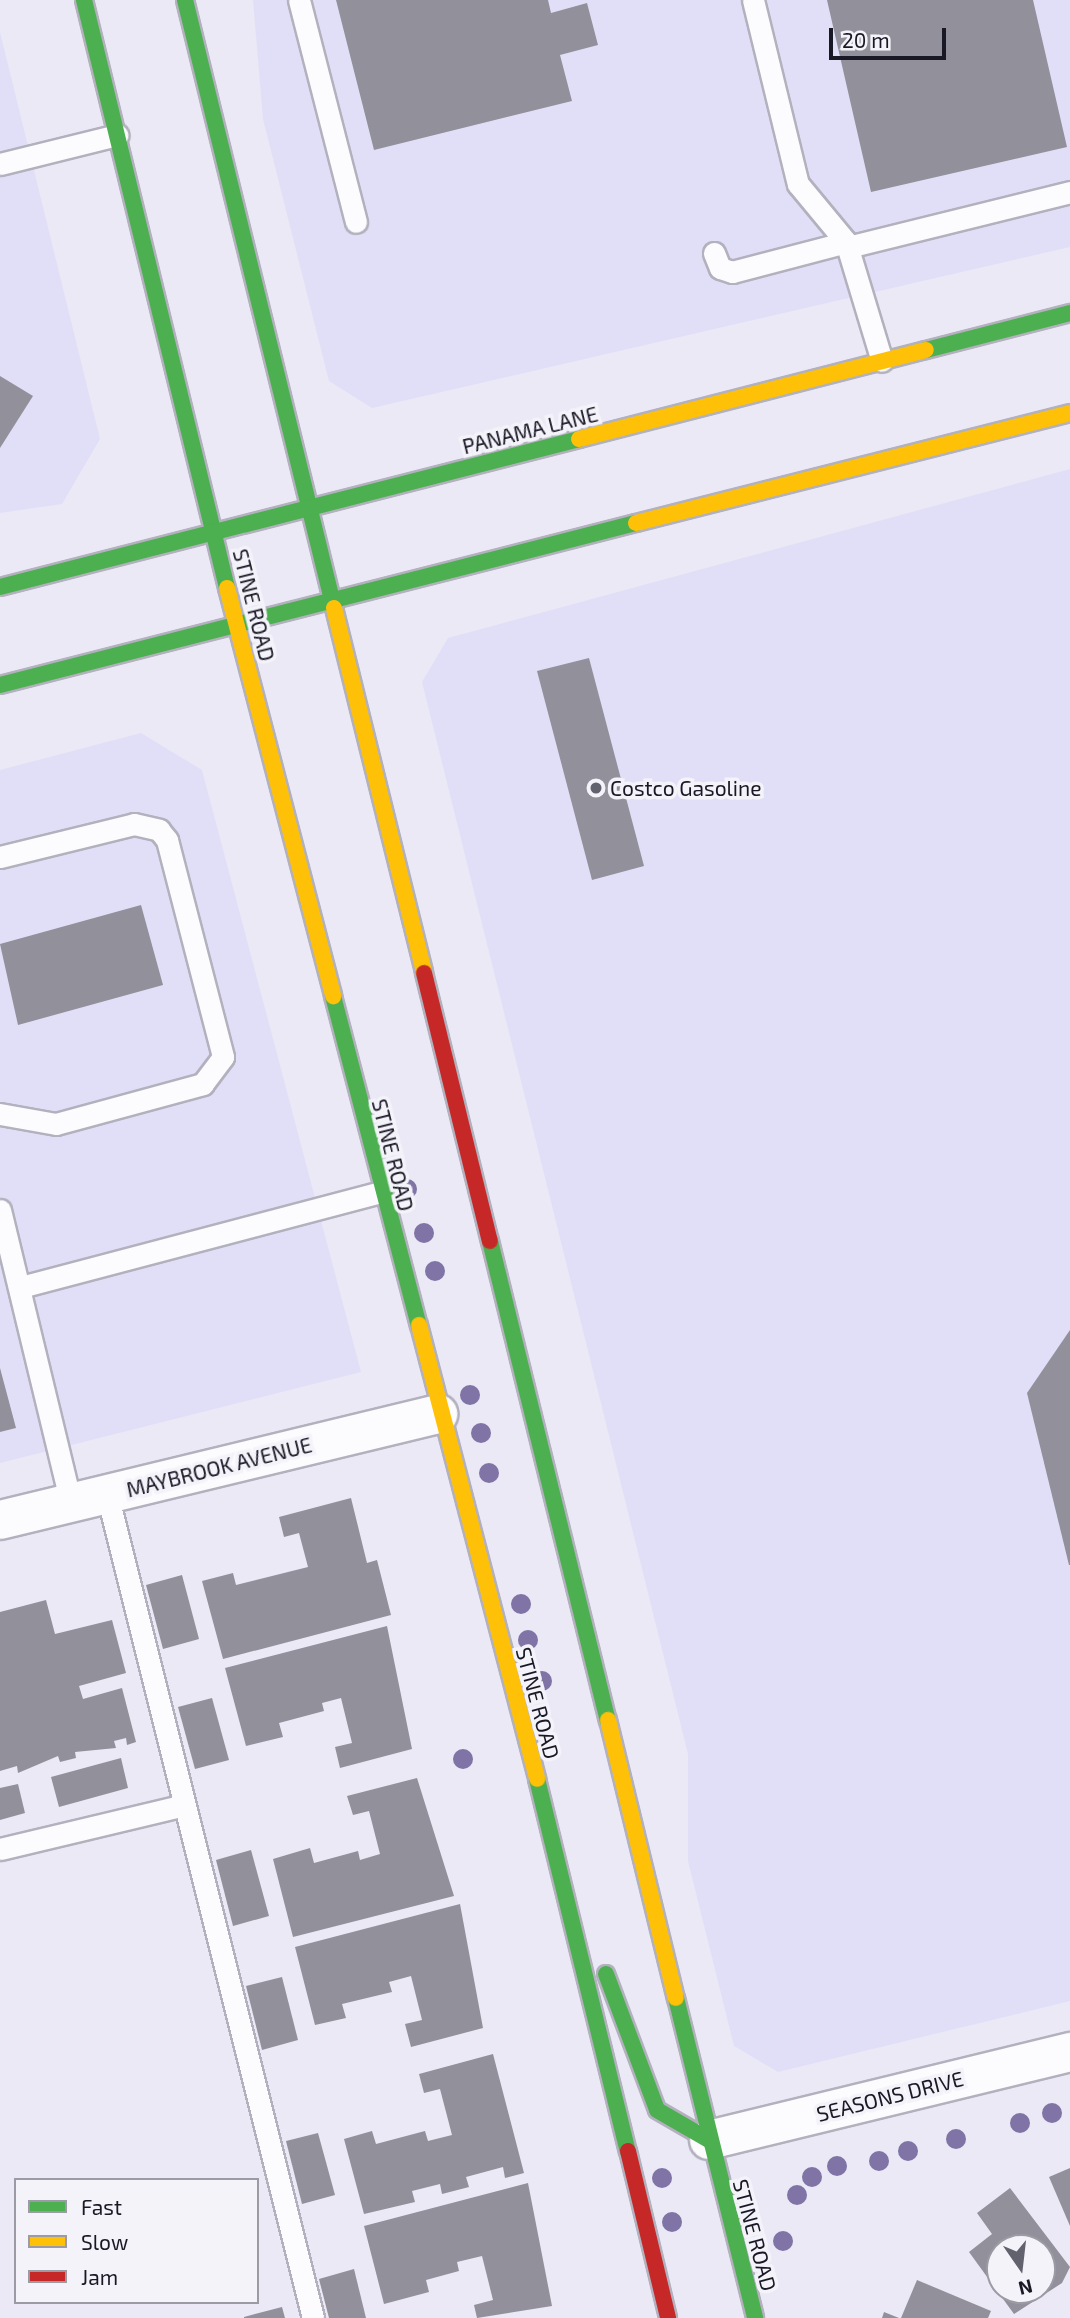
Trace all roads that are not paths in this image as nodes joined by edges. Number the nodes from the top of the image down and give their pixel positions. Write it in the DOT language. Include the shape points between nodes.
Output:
graph roads {
  1 [pos="84,0"];
  2 [pos="185,0"];
  3 [pos="299,0"];
  4 [pos="753,0"];
  5 [pos="117,135"];
  6 [pos="0,164"];
  7 [pos="1070,192"];
  8 [pos="356,222"];
  9 [pos="849,244"];
  10 [pos="714,254"];
  11 [pos="1070,313"];
  12 [pos="882,361"];
  13 [pos="1070,412"];
  14 [pos="313,508"];
  15 [pos="214,533"];
  16 [pos="0,587"];
  17 [pos="335,598"];
  18 [pos="236,625"];
  19 [pos="0,685"];
  20 [pos="0,857"];
  21 [pos="0,1113"];
  22 [pos="381,1192"];
  23 [pos="0,1210"];
  24 [pos="20,1287"];
  25 [pos="438,1414"];
  26 [pos="89,1498"];
  27 [pos="0,1520"];
  28 [pos="184,1805"];
  29 [pos="548,1821"];
  30 [pos="0,1849"];
  31 [pos="1070,2052"];
  32 [pos="709,2140"];
  33 [pos="313,2318"];
  34 [pos="668,2318"];
  35 [pos="755,2318"];
  1 -- 5 [label="main road, STINE ROAD"];
  2 -- 14 [label="main road, STINE ROAD"];
  3 -- 8 [label="lane"];
  4 -- 9 [label="lane" via="798,184"];
  5 -- 6 [label="lane"];
  5 -- 15 [label="main road, STINE ROAD"];
  7 -- 9 [label="lane"];
  9 -- 10 [label="lane" via="732,272 720,268"];
  9 -- 12 [label="lane"];
  11 -- 12 [label="main road, PANAMA LANE"];
  12 -- 14 [label="main road, PANAMA LANE"];
  13 -- 17 [label="main road"];
  14 -- 15 [label="main road, PANAMA LANE"];
  14 -- 17 [label="main road, STINE ROAD"];
  15 -- 16 [label="main road, PANAMA LANE"];
  15 -- 18 [label="main road, STINE ROAD"];
  17 -- 18 [label="main road"];
  17 -- 32 [label="main road, STINE ROAD"];
  18 -- 19 [label="main road"];
  18 -- 22 [label="main road, STINE ROAD"];
  20 -- 21 [label="lane" via="134,824 159,830 167,840 223,1057 204,1084 56,1124"];
  22 -- 24 [label="lane"];
  22 -- 25 [label="main road, STINE ROAD"];
  23 -- 24 [label="lane"];
  24 -- 26 [label="lane"];
  25 -- 26 [label="street, MAYBROOK AVENUE"];
  25 -- 29 [label="main road, STINE ROAD"];
  26 -- 27 [label="street, MAYBROOK AVENUE"];
  26 -- 28 [label="lane"];
  28 -- 30 [label="lane"];
  28 -- 33 [label="lane"];
  29 -- 32 [label="main road" via="657,2110"];
  29 -- 34 [label="main road, STINE ROAD"];
  31 -- 32 [label="street, SEASONS DRIVE"];
  32 -- 35 [label="main road, STINE ROAD"];
}
